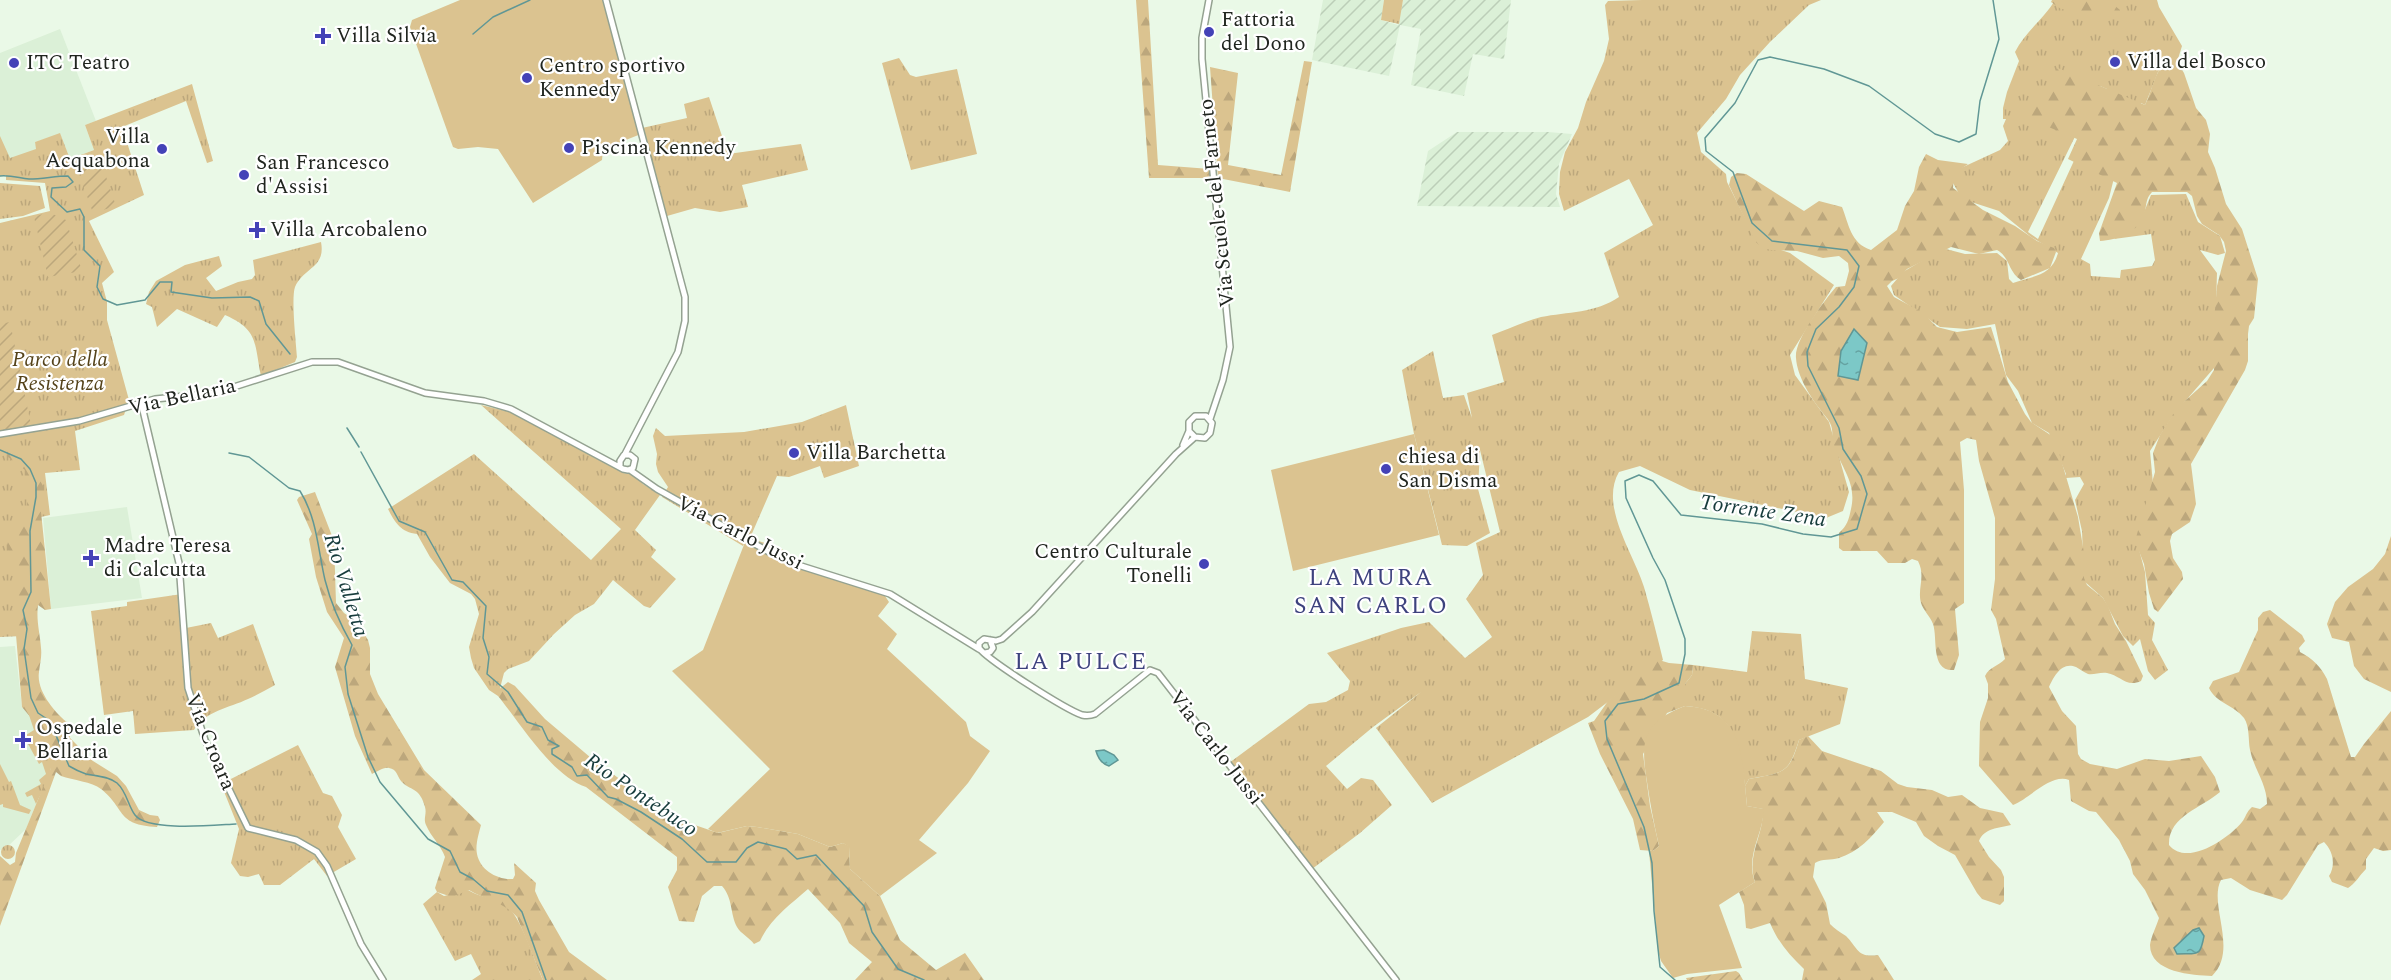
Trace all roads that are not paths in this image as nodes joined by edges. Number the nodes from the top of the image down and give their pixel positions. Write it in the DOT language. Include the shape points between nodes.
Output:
graph roads {
  1 [pos="606,0"];
  2 [pos="1209,0"];
  3 [pos="141,402"];
  4 [pos="1214,403"];
  5 [pos="1203,415"];
  6 [pos="1210,419"];
  7 [pos="1189,431"];
  8 [pos="635,433"];
  9 [pos="0,435"];
  10 [pos="1195,437"];
  11 [pos="1182,447"];
  12 [pos="623,456"];
  13 [pos="605,459"];
  14 [pos="635,461"];
  15 [pos="620,466"];
  16 [pos="630,470"];
  17 [pos="643,478"];
  18 [pos="990,640"];
  19 [pos="998,640"];
  20 [pos="980,641"];
  21 [pos="969,643"];
  22 [pos="993,649"];
  23 [pos="982,652"];
  24 [pos="992,660"];
  25 [pos="383,980"];
  26 [pos="1396,980"];
  1 -- 8 [label="street" via="685,297 685,321 678,352"];
  2 -- 4 [label="street, Via Scuole del Farneto" via="1202,59 1230,347"];
  3 -- 9 [label="street, Via Bellaria" via="80,421"];
  3 -- 13 [label="street, Via Bellaria" via="215,393 318,361 338,362 425,393 511,409"];
  3 -- 25 [label="street, Via Croara" via="179,563 188,688 206,740 248,828 296,840 317,852 361,944"];
  4 -- 5 [label="street, Via Scuole del Farneto"];
  4 -- 6 [label="street, Via Scuole del Farneto"];
  5 -- 6 [label="street"];
  5 -- 7 [label="street" via="1191,419"];
  6 -- 10 [label="street" via="1210,433 1203,438"];
  7 -- 10 [label="street"];
  7 -- 11 [label="street"];
  8 -- 12 [label="street"];
  8 -- 14 [label="street"];
  10 -- 11 [label="street"];
  11 -- 19 [label="street" via="1032,612"];
  12 -- 13 [label="street"];
  12 -- 14 [label="street" via="630,455"];
  12 -- 15 [label="street"];
  13 -- 15 [label="street"];
  14 -- 16 [label="street"];
  14 -- 17 [label="street, Via Carlo Jussi"];
  15 -- 16 [label="street"];
  16 -- 17 [label="street, Via Carlo Jussi"];
  17 -- 21 [label="street, Via Carlo Jussi" via="769,552 890,594"];
  18 -- 19 [label="street"];
  18 -- 20 [label="street"];
  18 -- 22 [label="street"];
  19 -- 22 [label="street"];
  20 -- 21 [label="street"];
  20 -- 23 [label="street"];
  21 -- 23 [label="street, Via Carlo Jussi"];
  22 -- 23 [label="street"];
  22 -- 24 [label="street"];
  23 -- 24 [label="street, Via Carlo Jussi"];
  24 -- 26 [label="street, Via Carlo Jussi" via="1085,716 1095,714 1150,670 1158,673"];
}
